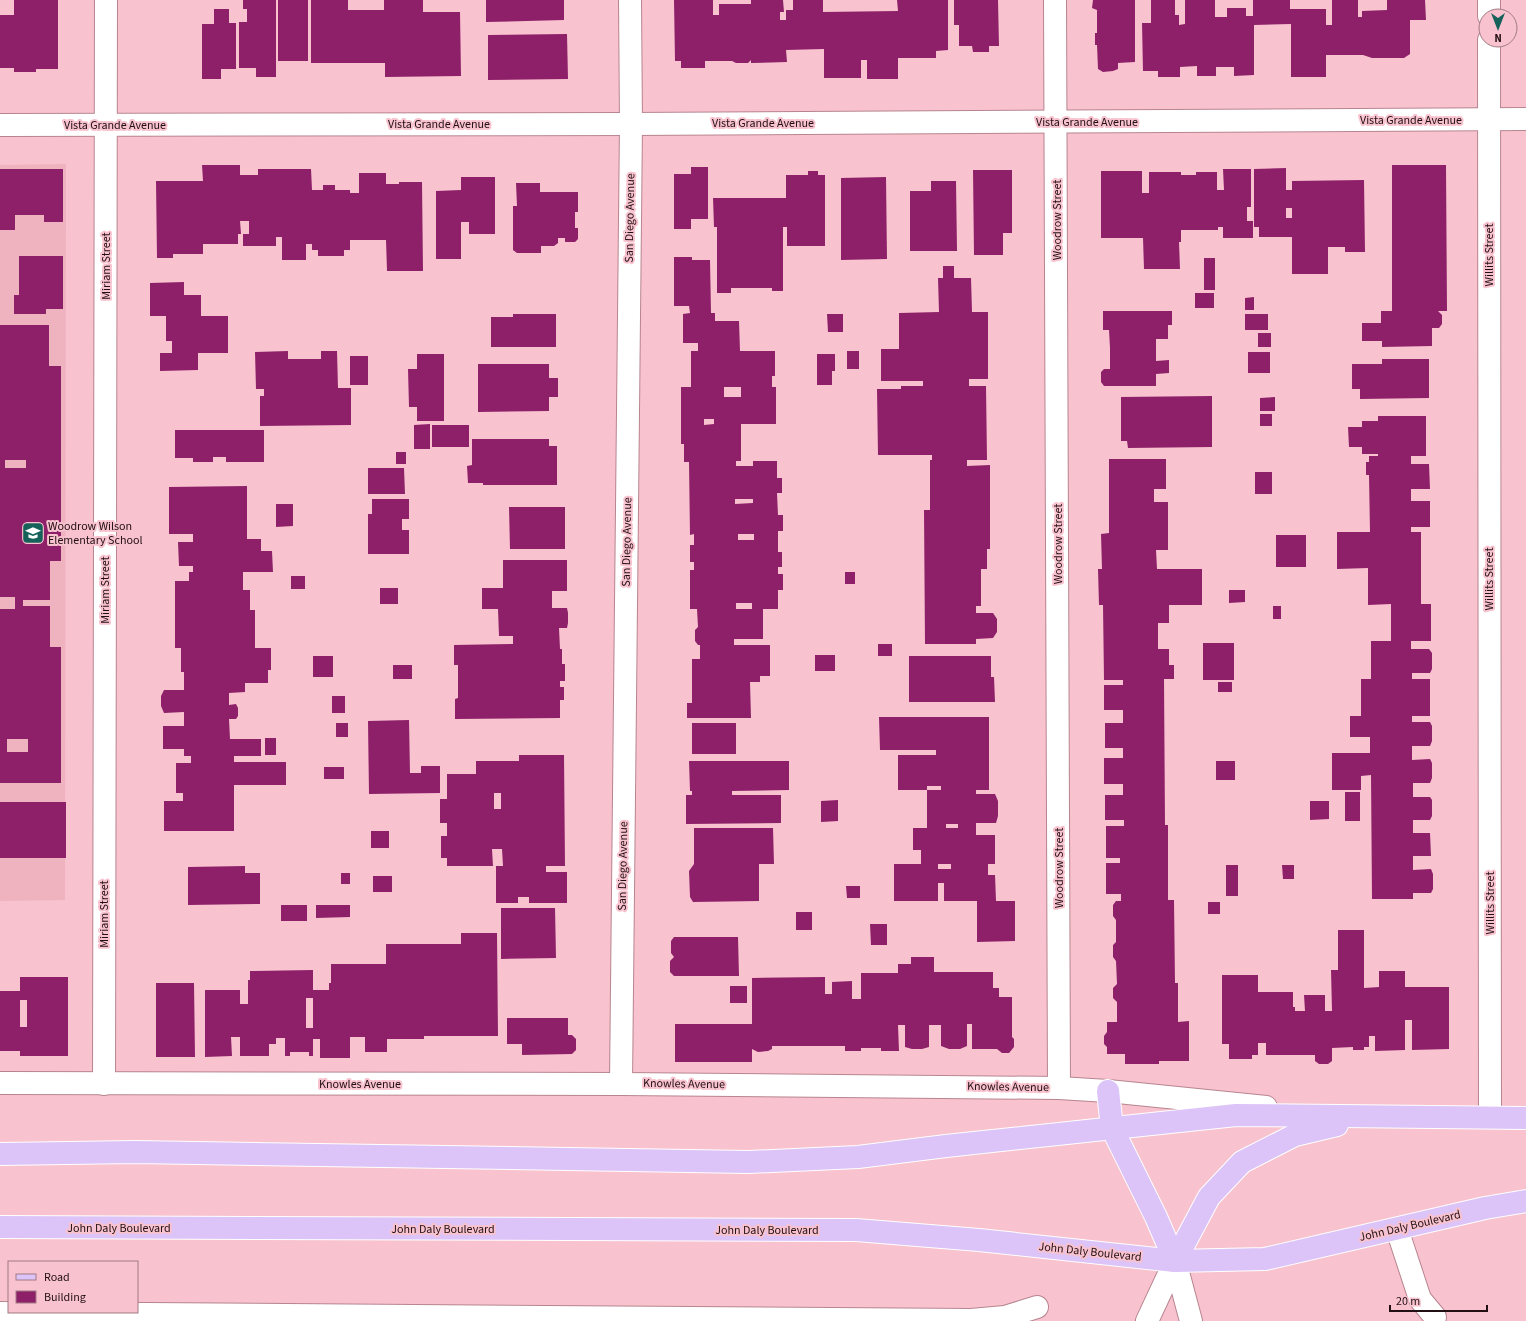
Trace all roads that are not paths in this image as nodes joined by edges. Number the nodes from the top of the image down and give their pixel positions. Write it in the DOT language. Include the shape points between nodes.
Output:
graph roads {
  1 [pos="106,0"];
  2 [pos="630,0"];
  3 [pos="1055,0"];
  4 [pos="1489,48"];
  5 [pos="1526,119"];
  6 [pos="1489,120"];
  7 [pos="1056,122"];
  8 [pos="631,124"];
  9 [pos="0,125"];
  10 [pos="107,125"];
  11 [pos="0,1083"];
  12 [pos="104,1084"];
  13 [pos="621,1084"];
  14 [pos="1059,1088"];
  15 [pos="1108,1091"];
  16 [pos="1367,1117"];
  17 [pos="1490,1117"];
  18 [pos="1526,1118"];
  19 [pos="1112,1128"];
  20 [pos="0,1154"];
  21 [pos="1526,1201"];
  22 [pos="0,1227"];
  23 [pos="1397,1229"];
  24 [pos="1175,1261"];
  25 [pos="1037,1307"];
  26 [pos="0,1313"];
  27 [pos="1435,1316"];
  28 [pos="671,1319"];
  29 [pos="1147,1321"];
  30 [pos="1191,1321"];
  1 -- 10 [label="street, Miriam Street"];
  2 -- 8 [label="street, San Diego Avenue"];
  3 -- 7 [label="street, Woodrow Street"];
  4 -- 6 [label="street, Willits Street"];
  5 -- 6 [label="street, Vista Grande Avenue"];
  6 -- 7 [label="street, Vista Grande Avenue"];
  6 -- 17 [label="street, Willits Street"];
  7 -- 8 [label="street, Vista Grande Avenue"];
  7 -- 14 [label="street, Woodrow Street"];
  8 -- 10 [label="street, Vista Grande Avenue"];
  8 -- 13 [label="street, San Diego Avenue"];
  9 -- 10 [label="street, Vista Grande Avenue"];
  10 -- 12 [label="street, Miriam Street"];
  11 -- 12 [label="street, Knowles Avenue"];
  12 -- 13 [label="street, Knowles Avenue"];
  13 -- 14 [label="street, Knowles Avenue"];
  14 -- 15 [label="street, Knowles Avenue"];
  15 -- 16 [label="street, Knowles Avenue"];
  15 -- 19 [label="main road"];
  16 -- 17 [label="main road"];
  16 -- 19 [label="main road" via="1236,1115"];
  16 -- 24 [label="main road" via="1295,1135 1242,1162 1209,1197"];
  17 -- 18 [label="main road"];
  19 -- 20 [label="main road" via="858,1157 749,1162 135,1152"];
  19 -- 24 [label="main road"];
  21 -- 23 [label="main road, John Daly Boulevard"];
  22 -- 24 [label="main road, John Daly Boulevard" via="856,1230"];
  23 -- 24 [label="main road, John Daly Boulevard" via="1265,1259"];
  23 -- 27 [label="street" via="1420,1299"];
  24 -- 29 [label="street"];
  24 -- 30 [label="street"];
  25 -- 28 [label="street" via="1005,1317 971,1320"];
  26 -- 28 [label="street"];
}
